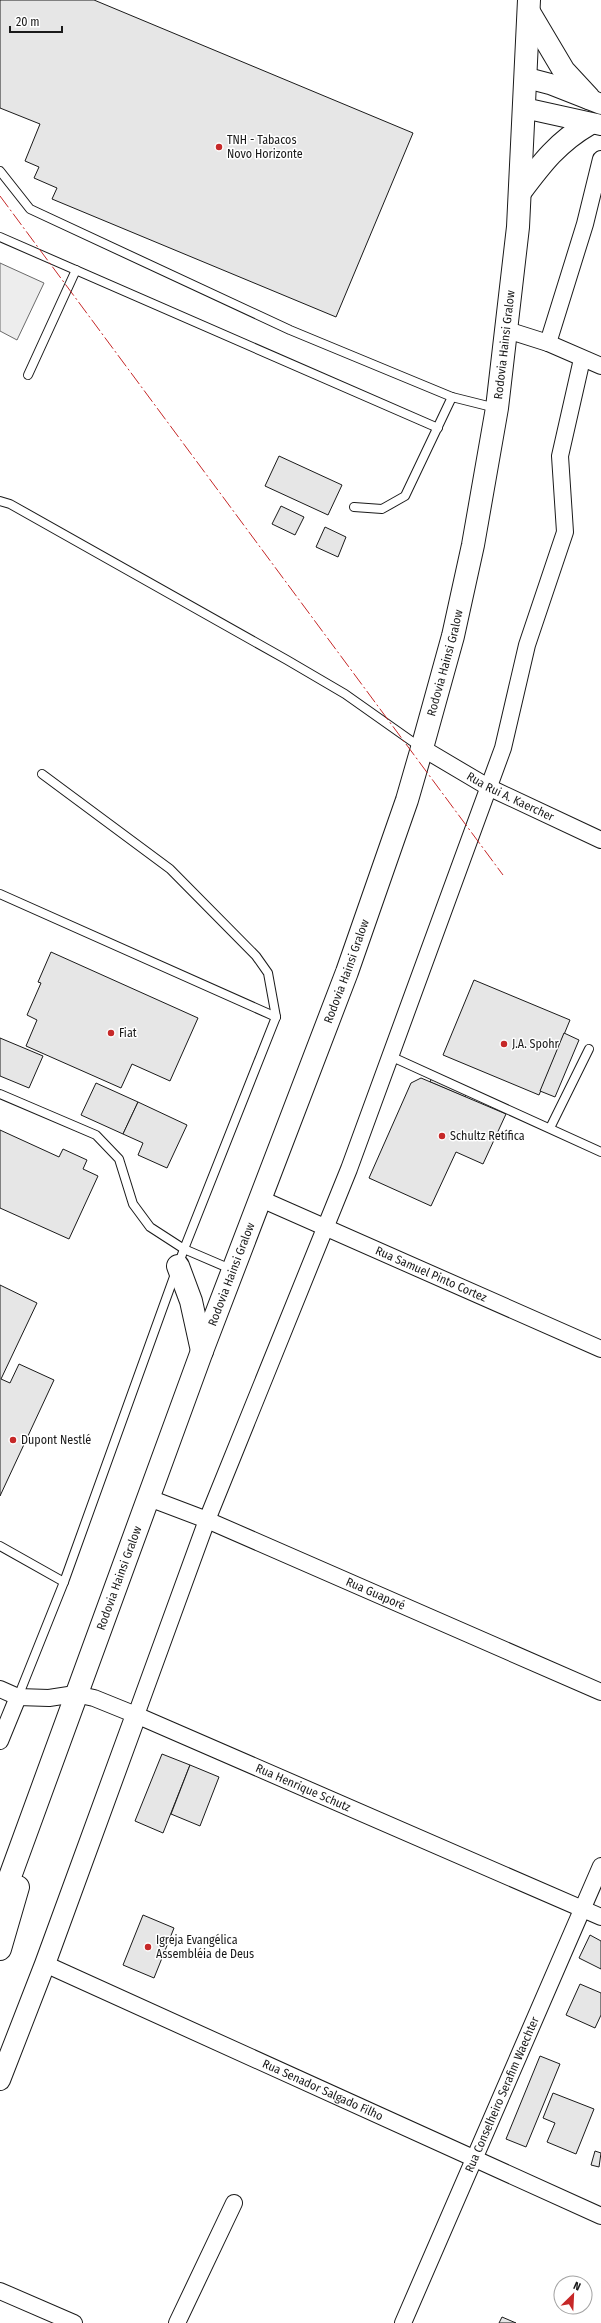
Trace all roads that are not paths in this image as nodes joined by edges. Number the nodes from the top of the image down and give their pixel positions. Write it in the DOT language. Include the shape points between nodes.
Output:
graph roads {
  1 [pos="529,6"];
  2 [pos="527,78"];
  3 [pos="595,101"];
  4 [pos="524,108"];
  5 [pos="595,124"];
  6 [pos="601,159"];
  7 [pos="0,171"];
  8 [pos="520,191"];
  9 [pos="0,237"];
  10 [pos="76,270"];
  11 [pos="508,330"];
  12 [pos="548,342"];
  13 [pos="582,359"];
  14 [pos="601,366"];
  15 [pos="28,376"];
  16 [pos="452,397"];
  17 [pos="497,408"];
  18 [pos="438,428"];
  19 [pos="0,502"];
  20 [pos="354,506"];
  21 [pos="422,748"];
  22 [pos="42,774"];
  23 [pos="488,787"];
  24 [pos="601,840"];
  25 [pos="0,894"];
  26 [pos="276,1016"];
  27 [pos="589,1049"];
  28 [pos="390,1056"];
  29 [pos="0,1094"];
  30 [pos="550,1128"];
  31 [pos="601,1152"];
  32 [pos="261,1199"];
  33 [pos="324,1227"];
  34 [pos="181,1257"];
  35 [pos="234,1271"];
  36 [pos="601,1349"];
  37 [pos="202,1351"];
  38 [pos="149,1498"];
  39 [pos="207,1520"];
  40 [pos="0,1546"];
  41 [pos="64,1582"];
  42 [pos="0,1689"];
  43 [pos="601,1692"];
  44 [pos="76,1694"];
  45 [pos="18,1697"];
  46 [pos="136,1715"];
  47 [pos="0,1741"];
  48 [pos="27,1829"];
  49 [pos="601,1866"];
  50 [pos="0,1904"];
  51 [pos="582,1909"];
  52 [pos="601,1917"];
  53 [pos="0,1949"];
  54 [pos="45,1964"];
  55 [pos="0,2080"];
  56 [pos="475,2158"];
  57 [pos="234,2203"];
  58 [pos="601,2216"];
  59 [pos="0,2291"];
  60 [pos="74,2323"];
  61 [pos="177,2323"];
  62 [pos="404,2323"];
  1 -- 2 [label="main road, Rodovia Hainsi Gralow"];
  1 -- 3 [label="main road" via="564,71"];
  2 -- 3 [label="street"];
  2 -- 4 [label="main road, Rodovia Hainsi Gralow"];
  4 -- 5 [label="street"];
  4 -- 8 [label="main road, Rodovia Hainsi Gralow"];
  5 -- 8 [label="main road" via="569,135 551,152"];
  6 -- 12 [label="street" via="585,224"];
  7 -- 16 [label="lane" via="30,209 290,330"];
  8 -- 11 [label="main road, Rodovia Hainsi Gralow"];
  9 -- 10 [label="lane"];
  10 -- 15 [label="lane"];
  10 -- 18 [label="lane"];
  11 -- 12 [label="street"];
  11 -- 17 [label="main road, Rodovia Hainsi Gralow"];
  12 -- 13 [label="street"];
  13 -- 14 [label="street"];
  13 -- 23 [label="street" via="560,456 566,532 527,645 503,748"];
  16 -- 17 [label="lane"];
  16 -- 18 [label="lane"];
  17 -- 21 [label="main road, Rodovia Hainsi Gralow" via="473,545 453,636"];
  18 -- 20 [label="lane" via="406,496 382,509"];
  19 -- 21 [label="lane" via="10,504 287,660 345,694"];
  21 -- 23 [label="street, Rua Rui A. Kaercher"];
  21 -- 32 [label="main road, Rodovia Hainsi Gralow" via="376,891"];
  22 -- 26 [label="lane" via="170,869 256,956 268,973"];
  23 -- 24 [label="street, Rua Rui A. Kaercher"];
  23 -- 28 [label="street"];
  25 -- 26 [label="lane"];
  26 -- 34 [label="lane"];
  27 -- 30 [label="lane"];
  28 -- 30 [label="lane"];
  28 -- 33 [label="street" via="349,1169"];
  29 -- 34 [label="lane" via="96,1134 119,1159 133,1204 150,1227"];
  30 -- 31 [label="lane"];
  32 -- 33 [label="street, Rua Samuel Pinto Cortez"];
  32 -- 35 [label="main road, Rodovia Hainsi Gralow"];
  33 -- 36 [label="street, Rua Samuel Pinto Cortez"];
  33 -- 39 [label="street"];
  34 -- 35 [label="lane"];
  34 -- 37 [label="main road"];
  34 -- 41 [label="lane"];
  35 -- 37 [label="main road, Rodovia Hainsi Gralow"];
  37 -- 38 [label="main road, Rodovia Hainsi Gralow"];
  38 -- 39 [label="street, Rua Guaporé"];
  38 -- 44 [label="main road, Rodovia Hainsi Gralow"];
  39 -- 43 [label="street, Rua Guaporé"];
  39 -- 46 [label="street"];
  40 -- 41 [label="lane"];
  41 -- 45 [label="lane"];
  42 -- 45 [label="street, Rua Henrique Schutz"];
  44 -- 45 [label="street, Rua Henrique Schutz" via="49,1698"];
  44 -- 46 [label="street, Rua Henrique Schutz" via="94,1698"];
  44 -- 48 [label="main road, Rodovia Hainsi Gralow"];
  45 -- 47 [label="street"];
  46 -- 51 [label="street, Rua Henrique Schutz"];
  46 -- 54 [label="street"];
  48 -- 50 [label="main road, Rodovia Hainsi Gralow"];
  48 -- 53 [label="main road" via="24,1866"];
  49 -- 51 [label="street, Rua Conselheiro Serafim Waechter"];
  51 -- 52 [label="street, Rua Henrique Schutz"];
  51 -- 56 [label="street, Rua Conselheiro Serafim Waechter"];
  54 -- 55 [label="street"];
  54 -- 56 [label="street, Rua Senador Salgado Filho"];
  56 -- 58 [label="street, Rua Senador Salgado Filho"];
  56 -- 62 [label="street, Rua Conselheiro Serafim Waechter"];
  57 -- 61 [label="street"];
  59 -- 60 [label="street"];
}
